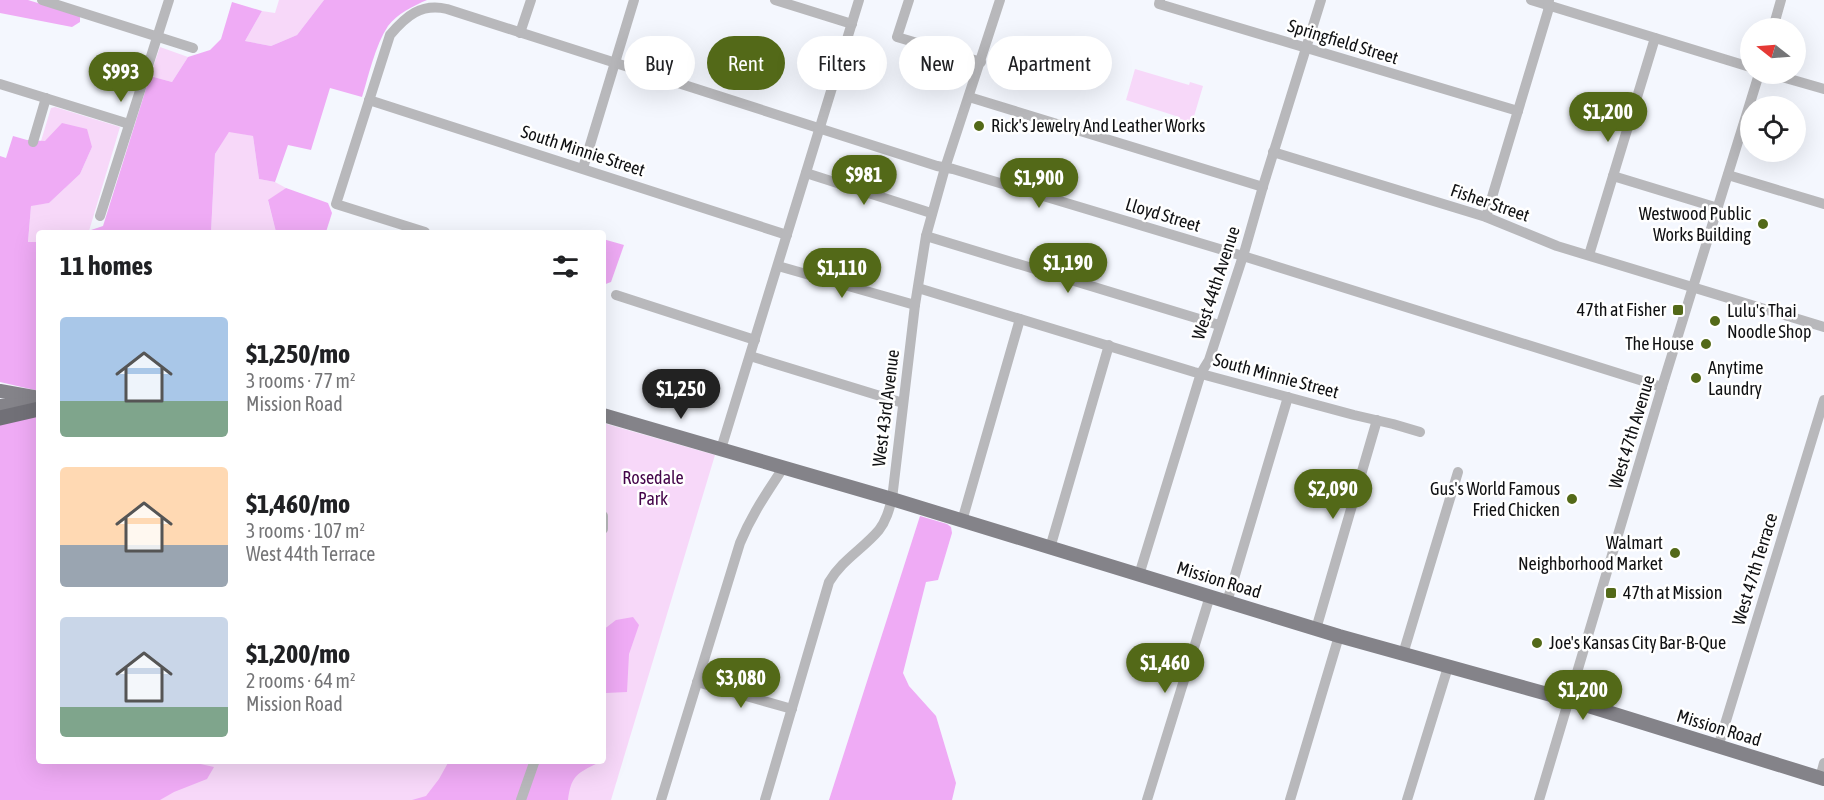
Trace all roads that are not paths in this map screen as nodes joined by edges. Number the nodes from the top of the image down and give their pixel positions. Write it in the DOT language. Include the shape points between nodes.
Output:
graph roads {
  1 [pos="42,0"];
  2 [pos="169,0"];
  3 [pos="531,0"];
  4 [pos="634,0"];
  5 [pos="775,0"];
  6 [pos="859,0"];
  7 [pos="909,0"];
  8 [pos="1000,0"];
  9 [pos="1322,0"];
  10 [pos="1531,0"];
  11 [pos="1781,0"];
  12 [pos="1160,2"];
  13 [pos="1549,3"];
  14 [pos="1776,18"];
  15 [pos="852,24"];
  16 [pos="520,33"];
  17 [pos="158,37"];
  18 [pos="1654,38"];
  19 [pos="193,48"];
  20 [pos="1307,49"];
  21 [pos="981,62"];
  22 [pos="615,63"];
  23 [pos="1740,64"];
  24 [pos="0,84"];
  25 [pos="1756,84"];
  26 [pos="1806,84"];
  27 [pos="1824,89"];
  28 [pos="969,97"];
  29 [pos="46,99"];
  30 [pos="369,100"];
  31 [pos="1518,111"];
  32 [pos="129,124"];
  33 [pos="819,129"];
  34 [pos="33,142"];
  35 [pos="1273,152"];
  36 [pos="583,168"];
  37 [pos="945,168"];
  38 [pos="806,173"];
  39 [pos="1728,174"];
  40 [pos="1613,176"];
  41 [pos="1263,187"];
  42 [pos="1824,204"];
  43 [pos="1718,208"];
  44 [pos="931,213"];
  45 [pos="100,216"];
  46 [pos="1486,217"];
  47 [pos="419,230"];
  48 [pos="787,235"];
  49 [pos="926,236"];
  50 [pos="1589,255"];
  51 [pos="1243,256"];
  52 [pos="778,266"];
  53 [pos="1694,287"];
  54 [pos="918,288"];
  55 [pos="616,295"];
  56 [pos="915,305"];
  57 [pos="1020,319"];
  58 [pos="1219,325"];
  59 [pos="1824,327"];
  60 [pos="755,340"];
  61 [pos="1110,345"];
  62 [pos="750,356"];
  63 [pos="1201,373"];
  64 [pos="1662,387"];
  65 [pos="0,391"];
  66 [pos="36,397"];
  67 [pos="1288,397"];
  68 [pos="1824,400"];
  69 [pos="903,403"];
  70 [pos="0,406"];
  71 [pos="36,407"];
  72 [pos="36,408"];
  73 [pos="606,416"];
  74 [pos="0,418"];
  75 [pos="1377,420"];
  76 [pos="1420,432"];
  77 [pos="721,449"];
  78 [pos="783,468"];
  79 [pos="1458,471"];
  80 [pos="892,499"];
  81 [pos="962,521"];
  82 [pos="1050,548"];
  83 [pos="1139,575"];
  84 [pos="1210,596"];
  85 [pos="1227,602"];
  86 [pos="1316,629"];
  87 [pos="1339,636"];
  88 [pos="1402,654"];
  89 [pos="1448,668"];
  90 [pos="697,682"];
  91 [pos="1569,700"];
  92 [pos="792,709"];
  93 [pos="1718,747"];
  94 [pos="1824,763"];
  95 [pos="534,764"];
  96 [pos="1822,778"];
  97 [pos="1542,799"];
  98 [pos="521,800"];
  99 [pos="661,800"];
  100 [pos="765,800"];
  101 [pos="1147,800"];
  102 [pos="1290,800"];
  103 [pos="1407,800"];
  1 -- 17 [label="street"];
  2 -- 17 [label="street"];
  3 -- 16 [label="street"];
  4 -- 22 [label="street"];
  5 -- 15 [label="street"];
  6 -- 15 [label="street"];
  7 -- 21 [label="street" via="897,37"];
  8 -- 21 [label="street, West 43rd Avenue"];
  9 -- 20 [label="street, West 44th Avenue"];
  10 -- 13 [label="street"];
  11 -- 14 [label="street"];
  12 -- 20 [label="street, Springfield Street"];
  13 -- 18 [label="street"];
  13 -- 31 [label="street"];
  15 -- 33 [label="street"];
  16 -- 22 [label="street, Lloyd Street"];
  16 -- 30 [label="street, Lloyd Street" via="437,7 423,8 390,35"];
  17 -- 19 [label="street"];
  17 -- 32 [label="street"];
  18 -- 23 [label="street"];
  18 -- 40 [label="street"];
  20 -- 31 [label="street, Springfield Street"];
  20 -- 35 [label="street, West 44th Avenue"];
  21 -- 28 [label="street, West 43rd Avenue"];
  22 -- 33 [label="street, Lloyd Street"];
  22 -- 36 [label="street"];
  24 -- 29 [label="street"];
  25 -- 39 [label="street, West 47th Avenue"];
  26 -- 27 [label="street"];
  28 -- 37 [label="street, West 43rd Avenue"];
  28 -- 41 [label="street"];
  29 -- 32 [label="street"];
  29 -- 34 [label="street"];
  30 -- 36 [label="street, South Minnie Street"];
  30 -- 47 [label="street" via="336,204"];
  31 -- 46 [label="street"];
  32 -- 45 [label="street"];
  33 -- 37 [label="street, Lloyd Street"];
  33 -- 38 [label="street"];
  35 -- 41 [label="street, West 44th Avenue"];
  35 -- 46 [label="street, Fisher Street"];
  36 -- 48 [label="street, South Minnie Street"];
  37 -- 44 [label="street, West 43rd Avenue"];
  37 -- 51 [label="street, Lloyd Street"];
  38 -- 44 [label="street"];
  38 -- 48 [label="street"];
  39 -- 42 [label="street"];
  39 -- 43 [label="street, West 47th Avenue"];
  40 -- 43 [label="street"];
  40 -- 50 [label="street"];
  41 -- 51 [label="street, West 44th Avenue"];
  43 -- 53 [label="street, West 47th Avenue"];
  44 -- 49 [label="street, West 43rd Avenue"];
  46 -- 50 [label="street, Fisher Street"];
  48 -- 52 [label="street"];
  49 -- 54 [label="street, West 43rd Avenue"];
  49 -- 58 [label="street"];
  50 -- 53 [label="street, Fisher Street"];
  51 -- 58 [label="street, West 44th Avenue"];
  51 -- 64 [label="street, Lloyd Street"];
  52 -- 56 [label="street"];
  52 -- 60 [label="street"];
  53 -- 59 [label="street, Fisher Street"];
  53 -- 64 [label="street, West 47th Avenue"];
  54 -- 56 [label="street, West 43rd Avenue"];
  54 -- 57 [label="street, South Minnie Street"];
  55 -- 60 [label="street"];
  56 -- 69 [label="street, West 43rd Avenue"];
  57 -- 61 [label="street, South Minnie Street"];
  57 -- 81 [label="street"];
  58 -- 63 [label="street, West 44th Avenue"];
  60 -- 62 [label="street"];
  61 -- 63 [label="street, South Minnie Street"];
  61 -- 82 [label="street"];
  62 -- 69 [label="street"];
  62 -- 77 [label="street"];
  63 -- 67 [label="street, South Minnie Street"];
  63 -- 83 [label="street, West 44th Avenue"];
  64 -- 91 [label="street, West 47th Avenue"];
  65 -- 66 [label="main road"];
  67 -- 75 [label="street, South Minnie Street"];
  67 -- 85 [label="street"];
  68 -- 93 [label="street, West 47th Terrace"];
  69 -- 80 [label="street, West 43rd Avenue"];
  70 -- 71 [label="main road"];
  72 -- 74 [label="highway"];
  73 -- 77 [label="main road, Mission Road"];
  75 -- 76 [label="street, South Minnie Street"];
  75 -- 86 [label="street"];
  77 -- 78 [label="main road, Mission Road"];
  78 -- 80 [label="main road, Mission Road"];
  78 -- 90 [label="street" via="740,543"];
  79 -- 88 [label="street"];
  80 -- 81 [label="main road, Mission Road"];
  80 -- 92 [label="street, West 43rd Avenue" via="879,530 837,568 829,582"];
  81 -- 82 [label="main road, Mission Road"];
  82 -- 83 [label="main road, Mission Road"];
  83 -- 84 [label="main road, Mission Road"];
  84 -- 85 [label="main road, Mission Road"];
  84 -- 101 [label="street"];
  85 -- 86 [label="main road, Mission Road"];
  86 -- 87 [label="main road, Mission Road"];
  87 -- 88 [label="main road, Mission Road"];
  87 -- 102 [label="street"];
  88 -- 89 [label="main road, Mission Road"];
  89 -- 91 [label="main road, Mission Road"];
  89 -- 103 [label="street"];
  90 -- 92 [label="street"];
  90 -- 99 [label="street"];
  91 -- 93 [label="main road, Mission Road"];
  91 -- 97 [label="street, West 47th Avenue"];
  92 -- 100 [label="street, West 43rd Avenue"];
  93 -- 96 [label="main road, Mission Road"];
  94 -- 96 [label="street"];
  95 -- 98 [label="street"];
}
